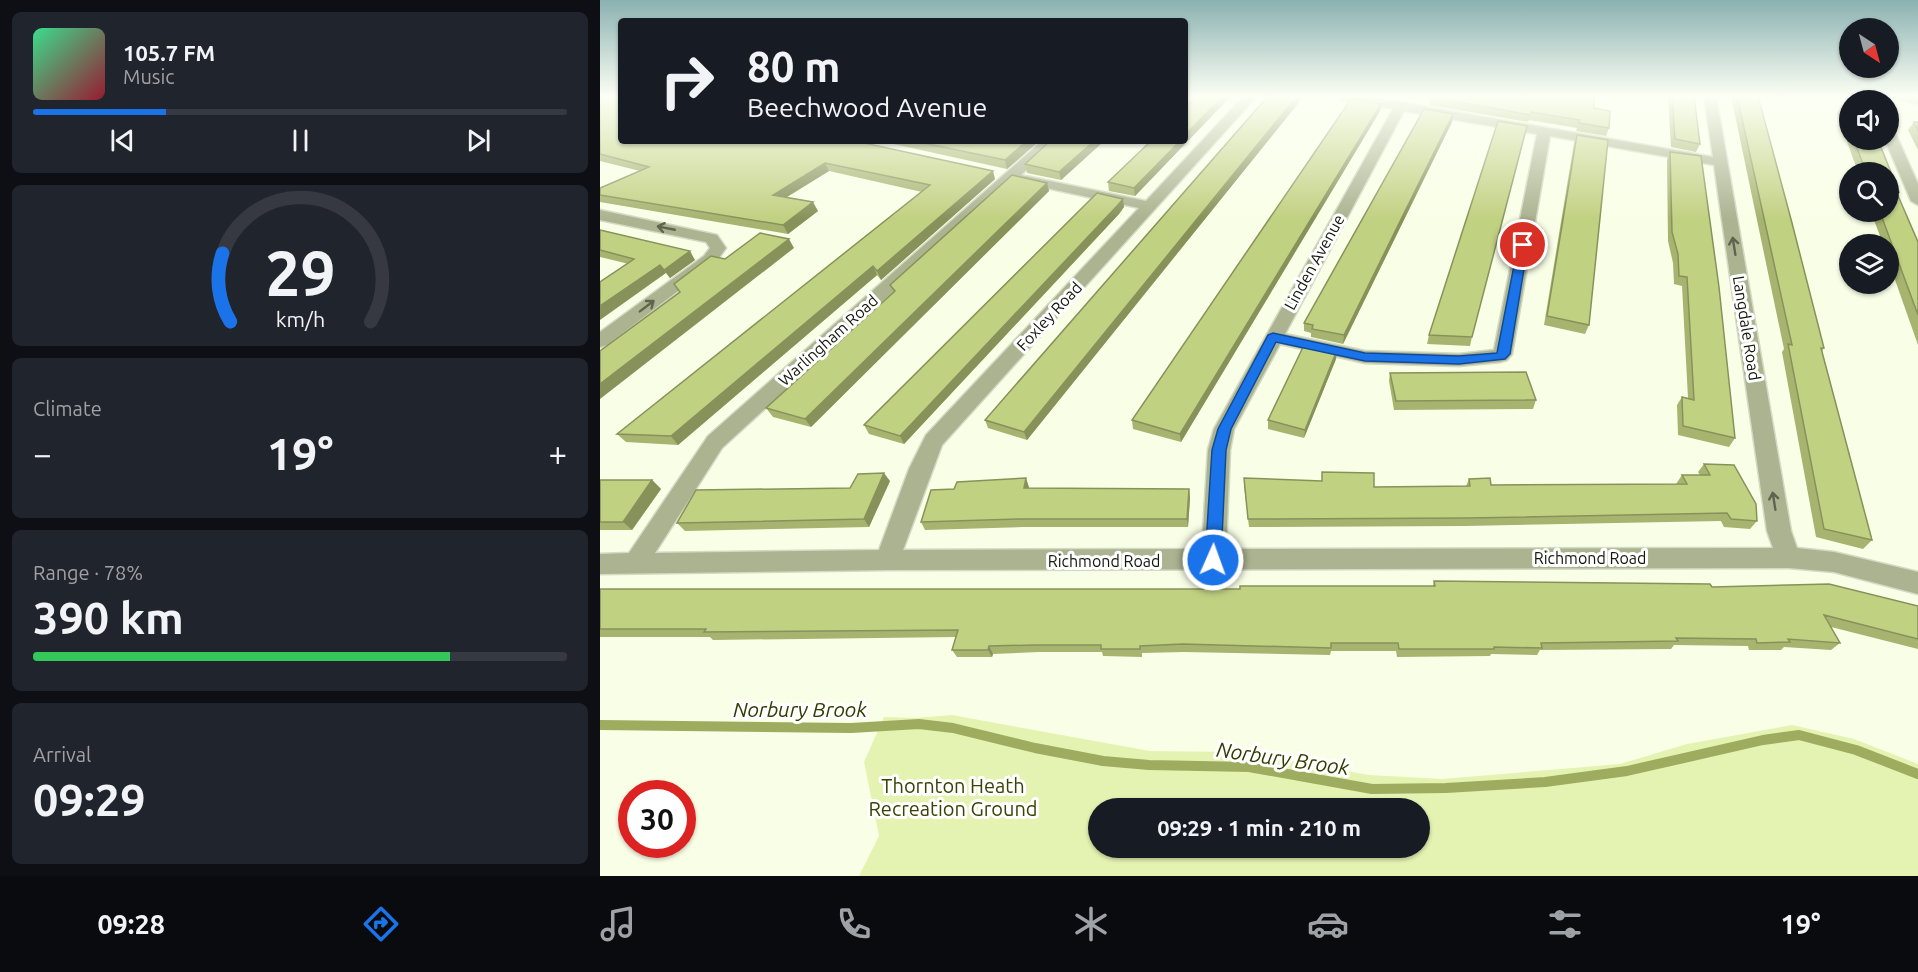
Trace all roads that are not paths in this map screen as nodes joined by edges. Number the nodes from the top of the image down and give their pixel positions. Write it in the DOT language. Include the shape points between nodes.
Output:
graph roads {
  1 [pos="1213,137"];
  2 [pos="1384,137"];
  3 [pos="1543,137"];
  4 [pos="1573,137"];
  5 [pos="1716,137"];
  6 [pos="1046,144"];
  7 [pos="1896,150"];
  8 [pos="1720,162"];
  9 [pos="1003,175"];
  10 [pos="1918,201"];
  11 [pos="1150,206"];
  12 [pos="600,215"];
  13 [pos="1273,337"];
  14 [pos="600,342"];
  15 [pos="1789,558"];
  16 [pos="887,560"];
  17 [pos="1213,560"];
  18 [pos="600,564"];
  19 [pos="635,564"];
  20 [pos="1918,583"];
  1 -- 11 [label="street, Foxley Road"];
  2 -- 13 [label="street, Linden Avenue"];
  3 -- 13 [label="street" via="1503,354 1459,360 1365,357"];
  4 -- 8 [label="street"];
  5 -- 8 [label="street, Langdale Road"];
  6 -- 9 [label="street, Warlingham Road"];
  7 -- 10 [label="street"];
  15 -- 8 [label="street, Langdale Road, one-way" via="1779,531"];
  9 -- 11 [label="street"];
  9 -- 19 [label="street, Warlingham Road" via="715,442"];
  11 -- 16 [label="street, Foxley Road" via="933,441"];
  14 -- 12 [label="street, one-way" via="710,259 718,248 711,238"];
  13 -- 17 [label="street, Linden Avenue" via="1224,429 1219,450"];
  15 -- 17 [label="street, Richmond Road"];
  15 -- 20 [label="street, Richmond Road" via="1834,562"];
  16 -- 17 [label="street, Richmond Road"];
  16 -- 19 [label="street, Richmond Road"];
  18 -- 19 [label="street, Richmond Road"];
}
